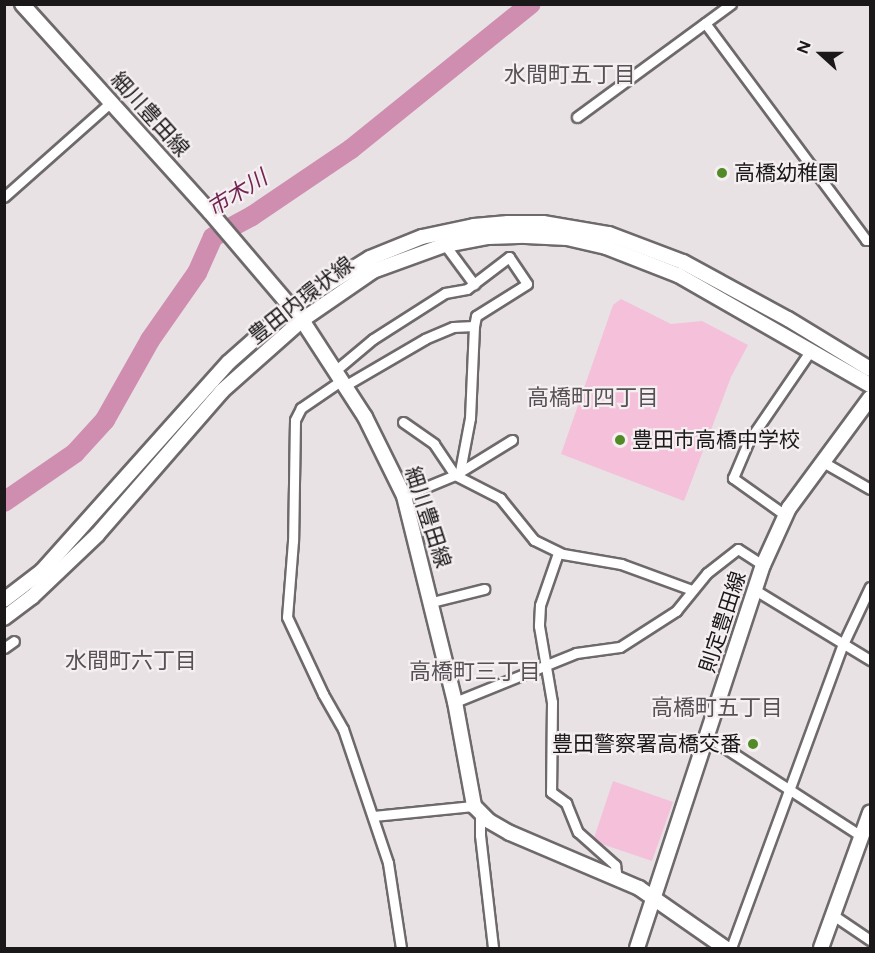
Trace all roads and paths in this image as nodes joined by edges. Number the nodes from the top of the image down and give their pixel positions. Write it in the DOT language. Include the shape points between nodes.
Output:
graph roads {
  1 [pos="22,4"];
  2 [pos="731,4"];
  3 [pos="705,23"];
  4 [pos="111,102"];
  5 [pos="577,117"];
  6 [pos="4,197"];
  7 [pos="870,240"];
  8 [pos="445,245"];
  9 [pos="474,284"];
  10 [pos="290,308"];
  11 [pos="302,320"];
  12 [pos="474,326"];
  13 [pos="811,350"];
  14 [pos="870,369"];
  15 [pos="341,378"];
  16 [pos="870,386"];
  17 [pos="870,398"];
  18 [pos="403,422"];
  19 [pos="512,440"];
  20 [pos="824,462"];
  21 [pos="457,473"];
  22 [pos="870,489"];
  23 [pos="404,496"];
  24 [pos="785,515"];
  25 [pos="558,553"];
  26 [pos="763,565"];
  27 [pos="870,586"];
  28 [pos="484,589"];
  29 [pos="755,590"];
  30 [pos="692,591"];
  31 [pos="4,600"];
  32 [pos="432,602"];
  33 [pos="4,618"];
  34 [pos="14,641"];
  35 [pos="843,644"];
  36 [pos="4,648"];
  37 [pos="870,660"];
  38 [pos="544,664"];
  39 [pos="455,702"];
  40 [pos="708,737"];
  41 [pos="789,790"];
  42 [pos="477,810"];
  43 [pos="870,813"];
  44 [pos="373,816"];
  45 [pos="866,839"];
  46 [pos="617,879"];
  47 [pos="653,898"];
  48 [pos="833,915"];
  49 [pos="870,940"];
  50 [pos="401,948"];
  51 [pos="493,948"];
  52 [pos="637,948"];
  53 [pos="724,948"];
  54 [pos="731,948"];
  55 [pos="821,948"];
  1 -- 4 [label="street, 細川豊田線"];
  2 -- 3 [label="street"];
  3 -- 5 [label="street"];
  3 -- 7 [label="street" via="866,240"];
  4 -- 6 [label="street"];
  4 -- 10 [label="street, 細川豊田線"];
  8 -- 9 [label="street"];
  8 -- 11 [label="street, 豊田内環状線" via="374,271"];
  8 -- 13 [label="street, 豊田内環状線" via="488,237 526,236 567,238 606,247 678,275"];
  9 -- 12 [label="street" via="509,257 527,284 476,316"];
  9 -- 15 [label="street" via="445,293 373,339"];
  10 -- 11 [label="street, 細川豊田線"];
  10 -- 14 [label="street, 豊田内環状線" via="370,258 422,237 474,226 543,223 609,234 683,262"];
  10 -- 31 [label="street, 豊田内環状線" via="229,362 42,571"];
  11 -- 15 [label="street, 細川豊田線"];
  11 -- 33 [label="street, 豊田内環状線" via="222,391 97,535"];
  12 -- 15 [label="street" via="453,327"];
  12 -- 21 [label="street" via="471,418"];
  13 -- 16 [label="street, 豊田内環状線"];
  13 -- 24 [label="street" via="748,442 733,478"];
  15 -- 23 [label="street, 細川豊田線" via="382,448"];
  15 -- 44 [label="street" via="301,408 295,420 287,617 322,694 343,729"];
  17 -- 20 [label="street, 則定豊田線"];
  18 -- 21 [label="street" via="434,444"];
  19 -- 21 [label="street"];
  20 -- 22 [label="street"];
  20 -- 24 [label="street, 則定豊田線"];
  21 -- 23 [label="street"];
  21 -- 25 [label="street" via="498,496 526,534"];
  23 -- 32 [label="street, 細川豊田線"];
  24 -- 26 [label="street, 則定豊田線"];
  25 -- 30 [label="street" via="621,564"];
  25 -- 38 [label="street" via="540,605"];
  26 -- 29 [label="street, 則定豊田線"];
  26 -- 30 [label="street" via="738,549 707,573"];
  27 -- 35 [label="street"];
  28 -- 32 [label="street"];
  29 -- 35 [label="street"];
  29 -- 40 [label="street, 則定豊田線"];
  30 -- 38 [label="street" via="676,611 620,647 576,653"];
  32 -- 39 [label="street, 細川豊田線"];
  34 -- 36 [label="street"];
  35 -- 37 [label="street"];
  35 -- 41 [label="street"];
  38 -- 39 [label="street"];
  38 -- 46 [label="street" via="549,673 552,702 551,792 566,803 578,832 615,865"];
  39 -- 42 [label="street, 細川豊田線"];
  40 -- 41 [label="street"];
  40 -- 47 [label="street, 則定豊田線"];
  41 -- 45 [label="street"];
  41 -- 54 [label="street"];
  42 -- 44 [label="street"];
  42 -- 46 [label="street" via="510,833"];
  42 -- 51 [label="street"];
  43 -- 45 [label="street"];
  44 -- 50 [label="street" via="392,879"];
  45 -- 48 [label="street"];
  46 -- 47 [label="street"];
  47 -- 52 [label="street, 則定豊田線"];
  47 -- 53 [label="street"];
  48 -- 49 [label="street"];
  48 -- 55 [label="street"];
}
